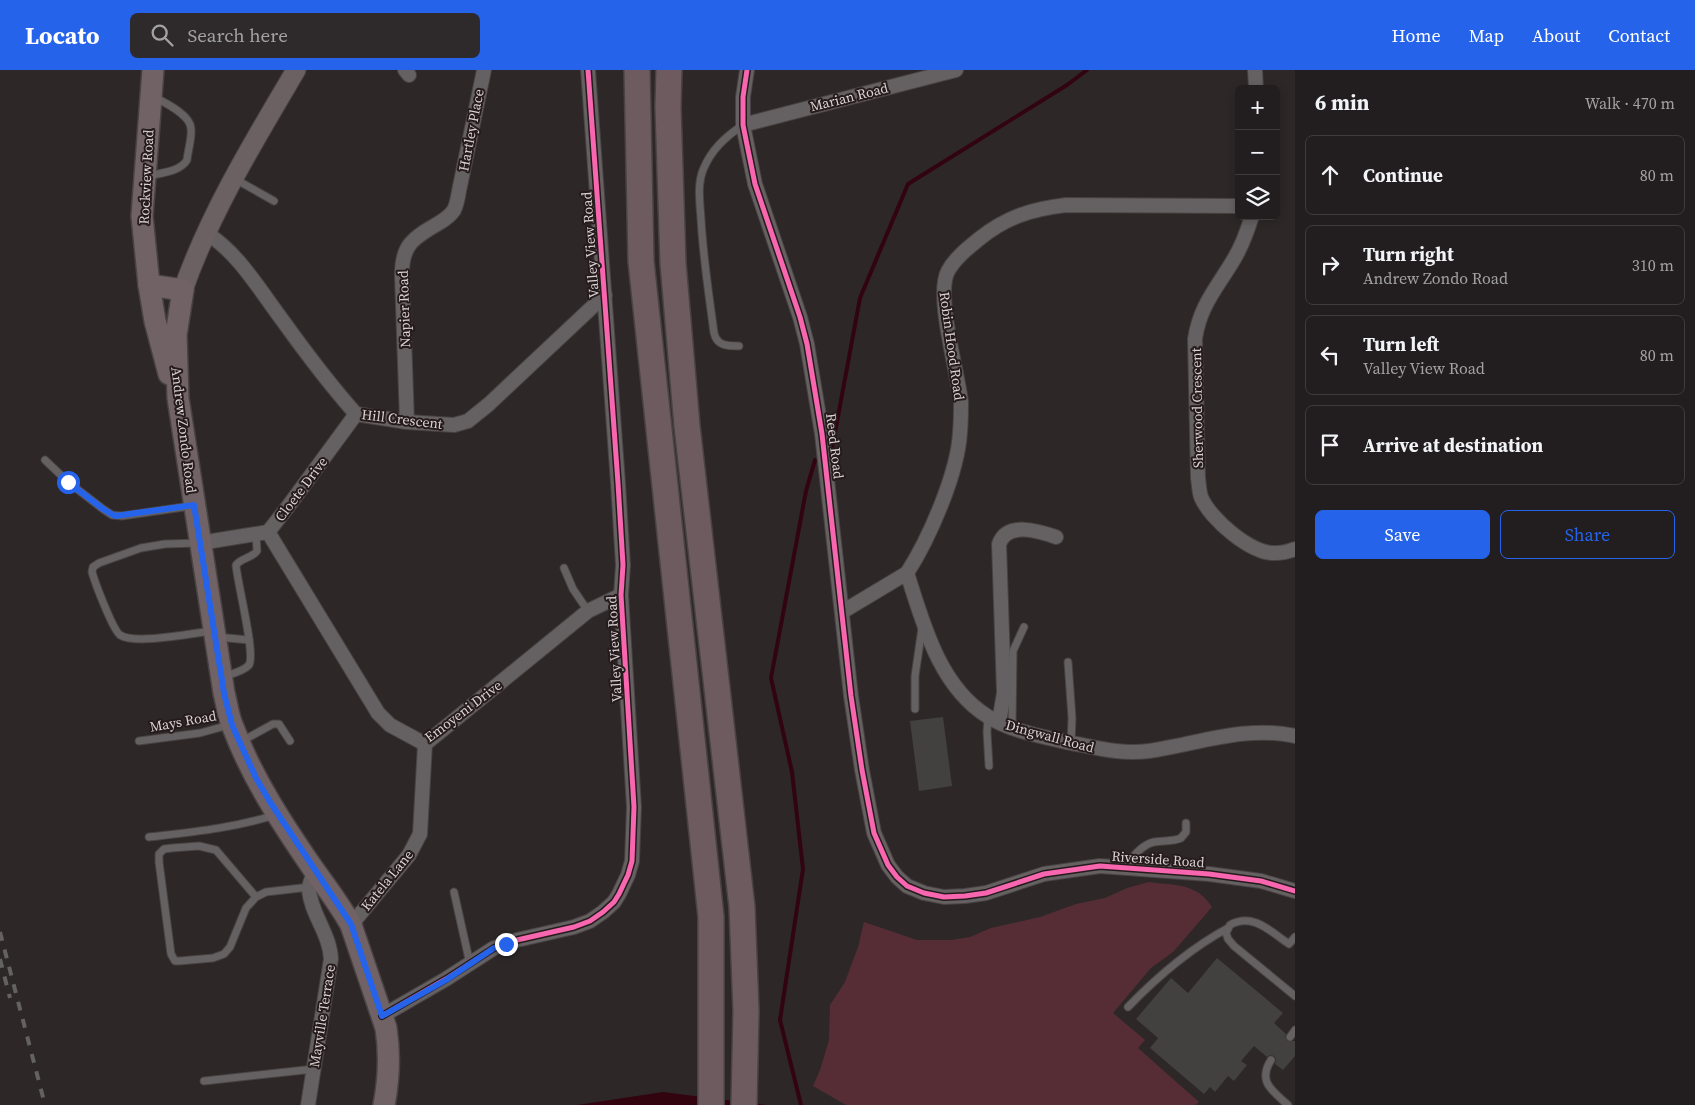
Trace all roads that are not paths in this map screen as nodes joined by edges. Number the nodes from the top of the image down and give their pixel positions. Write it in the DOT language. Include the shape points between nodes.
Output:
graph roads {
  1 [pos="153,70"];
  2 [pos="296,70"];
  3 [pos="484,70"];
  4 [pos="588,70"];
  5 [pos="637,70"];
  6 [pos="669,70"];
  7 [pos="747,70"];
  8 [pos="956,70"];
  9 [pos="1255,70"];
  10 [pos="1256,85"];
  11 [pos="151,95"];
  12 [pos="743,125"];
  13 [pos="144,177"];
  14 [pos="234,179"];
  15 [pos="459,191"];
  16 [pos="274,201"];
  17 [pos="1235,206"];
  18 [pos="1251,220"];
  19 [pos="206,233"];
  20 [pos="149,285"];
  21 [pos="183,290"];
  22 [pos="605,295"];
  23 [pos="739,346"];
  24 [pos="178,398"];
  25 [pos="356,414"];
  26 [pos="407,422"];
  27 [pos="45,460"];
  28 [pos="194,505"];
  29 [pos="262,533"];
  30 [pos="1056,537"];
  31 [pos="200,543"];
  32 [pos="1295,549"];
  33 [pos="564,568"];
  34 [pos="908,573"];
  35 [pos="622,594"];
  36 [pos="588,611"];
  37 [pos="842,612"];
  38 [pos="923,622"];
  39 [pos="1024,627"];
  40 [pos="215,634"];
  41 [pos="249,640"];
  42 [pos="1068,662"];
  43 [pos="222,677"];
  44 [pos="915,709"];
  45 [pos="994,720"];
  46 [pos="1012,728"];
  47 [pos="235,733"];
  48 [pos="1295,736"];
  49 [pos="139,741"];
  50 [pos="290,741"];
  51 [pos="1072,743"];
  52 [pos="424,744"];
  53 [pos="989,766"];
  54 [pos="278,814"];
  55 [pos="1186,823"];
  56 [pos="874,833"];
  57 [pos="149,837"];
  58 [pos="1124,868"];
  59 [pos="312,879"];
  60 [pos="1295,891"];
  61 [pos="454,892"];
  62 [pos="256,897"];
  63 [pos="351,924"];
  64 [pos="1228,928"];
  65 [pos="1295,937"];
  66 [pos="1292,946"];
  67 [pos="470,964"];
  68 [pos="1295,996"];
  69 [pos="1128,1007"];
  70 [pos="382,1016"];
  71 [pos="1295,1030"];
  72 [pos="1290,1037"];
  73 [pos="1271,1060"];
  74 [pos="314,1069"];
  75 [pos="204,1081"];
  76 [pos="308,1105"];
  77 [pos="384,1105"];
  78 [pos="711,1105"];
  79 [pos="744,1105"];
  80 [pos="1288,1105"];
  1 -- 11 [label="main road, Rockview Road"];
  2 -- 14 [label="street, Andrew Zondo Road"];
  3 -- 15 [label="street, Hartley Place"];
  4 -- 22 [label="street, Valley View Road"];
  5 -- 78 [label="highway" via="641,261 711,916"];
  6 -- 79 [label="highway" via="673,263 687,426 742,908 746,994"];
  7 -- 12 [label="street, Reed Road"];
  8 -- 12 [label="street, Marian Road"];
  9 -- 10 [label="street"];
  11 -- 13 [label="main road, Rockview Road"];
  11 -- 13 [label="lane" via="178,111 192,127 185,163"];
  12 -- 23 [label="lane" via="725,137 710,155 702,172 700,189 702,237 715,339 721,344"];
  12 -- 37 [label="street, Reed Road" via="755,184 807,344 822,434"];
  13 -- 20 [label="main road, Rockview Road" via="142,216"];
  14 -- 16 [label="lane"];
  14 -- 19 [label="street, Andrew Zondo Road"];
  15 -- 26 [label="street, Napier Road" via="450,215 417,236 403,257"];
  17 -- 34 [label="street, Robin Hood Road" via="1043,207 1021,213 987,232 958,257 947,272 944,300 960,402 959,444 951,476 930,531"];
  18 -- 32 [label="street, Sherwood Crescent" via="1246,237 1202,309 1197,324 1198,478 1201,496 1211,514 1224,527 1258,549 1275,554"];
  19 -- 21 [label="street, Andrew Zondo Road"];
  19 -- 25 [label="street, Hill Crescent" via="232,254 314,364"];
  20 -- 21 [label="main road"];
  20 -- 24 [label="main road, Rockview Road" via="158,339"];
  21 -- 24 [label="main road, Andrew Zondo Road" via="176,335"];
  22 -- 26 [label="street, Hill Crescent" via="468,421 454,425"];
  22 -- 35 [label="street, Valley View Road" via="623,565"];
  24 -- 28 [label="main road, Andrew Zondo Road"];
  25 -- 26 [label="street, Hill Crescent"];
  25 -- 29 [label="street, Cloete Drive" via="287,508"];
  27 -- 28 [label="lane" via="112,515"];
  28 -- 31 [label="main road, Andrew Zondo Road"];
  29 -- 31 [label="street"];
  29 -- 41 [label="lane" via="258,550 236,565"];
  29 -- 52 [label="street, Emoyeni Drive" via="378,713 390,725"];
  30 -- 45 [label="street" via="1031,530 1014,531 1005,534 999,544 1004,693"];
  31 -- 40 [label="main road, Andrew Zondo Road"];
  31 -- 40 [label="lane" via="141,548 99,563 92,572 116,632 125,638"];
  33 -- 36 [label="lane" via="572,589"];
  34 -- 37 [label="street"];
  34 -- 38 [label="street, Dingwall Road"];
  35 -- 36 [label="street, Emoyeni Drive"];
  35 -- 67 [label="street, Valley View Road" via="634,807 633,854 626,880 614,902 590,921 494,948"];
  36 -- 52 [label="street, Emoyeni Drive"];
  37 -- 56 [label="street, Reed Road" via="862,770"];
  38 -- 44 [label="lane"];
  38 -- 45 [label="street, Dingwall Road" via="938,658 959,691"];
  39 -- 46 [label="lane" via="1013,651"];
  40 -- 41 [label="lane"];
  40 -- 43 [label="main road, Andrew Zondo Road"];
  41 -- 43 [label="lane" via="251,657 248,667"];
  42 -- 51 [label="lane"];
  43 -- 47 [label="main road, Andrew Zondo Road"];
  45 -- 46 [label="street, Dingwall Road"];
  45 -- 53 [label="lane" via="987,732"];
  46 -- 51 [label="street, Dingwall Road"];
  47 -- 49 [label="lane, Mays Road" via="200,733"];
  47 -- 50 [label="lane, Mays Road" via="279,724"];
  47 -- 54 [label="main road, Andrew Zondo Road" via="256,778"];
  48 -- 51 [label="street, Dingwall Road" via="1259,732 1134,753"];
  52 -- 63 [label="street, Katela Lane" via="420,834 409,855"];
  54 -- 57 [label="lane" via="235,826"];
  54 -- 59 [label="main road, Andrew Zondo Road"];
  55 -- 58 [label="lane" via="1182,838 1147,845"];
  56 -- 58 [label="street, Riverside Road" via="881,852 897,877 924,893 944,897 986,893 1044,874 1100,866"];
  58 -- 60 [label="street, Riverside Road" via="1218,875 1261,881"];
  59 -- 62 [label="lane"];
  59 -- 63 [label="main road, Andrew Zondo Road" via="344,912"];
  59 -- 74 [label="street, Mayville Terrace" via="312,900 329,942 331,959"];
  61 -- 67 [label="lane"];
  62 -- 62 [label="lane" via="246,908 224,954 175,960 171,954 159,854 164,849 199,846 216,850"];
  63 -- 70 [label="main road, Andrew Zondo Road"];
  64 -- 66 [label="lane" via="1236,922 1251,920"];
  64 -- 68 [label="lane" via="1229,941"];
  64 -- 69 [label="lane" via="1171,967"];
  65 -- 66 [label="lane"];
  67 -- 70 [label="street, Valley View Road"];
  70 -- 77 [label="main road, Andrew Zondo Road" via="389,1044"];
  71 -- 72 [label="lane"];
  73 -- 80 [label="lane" via="1266,1070 1267,1083"];
  74 -- 75 [label="lane"];
  74 -- 76 [label="street, Mayville Terrace"];
}
